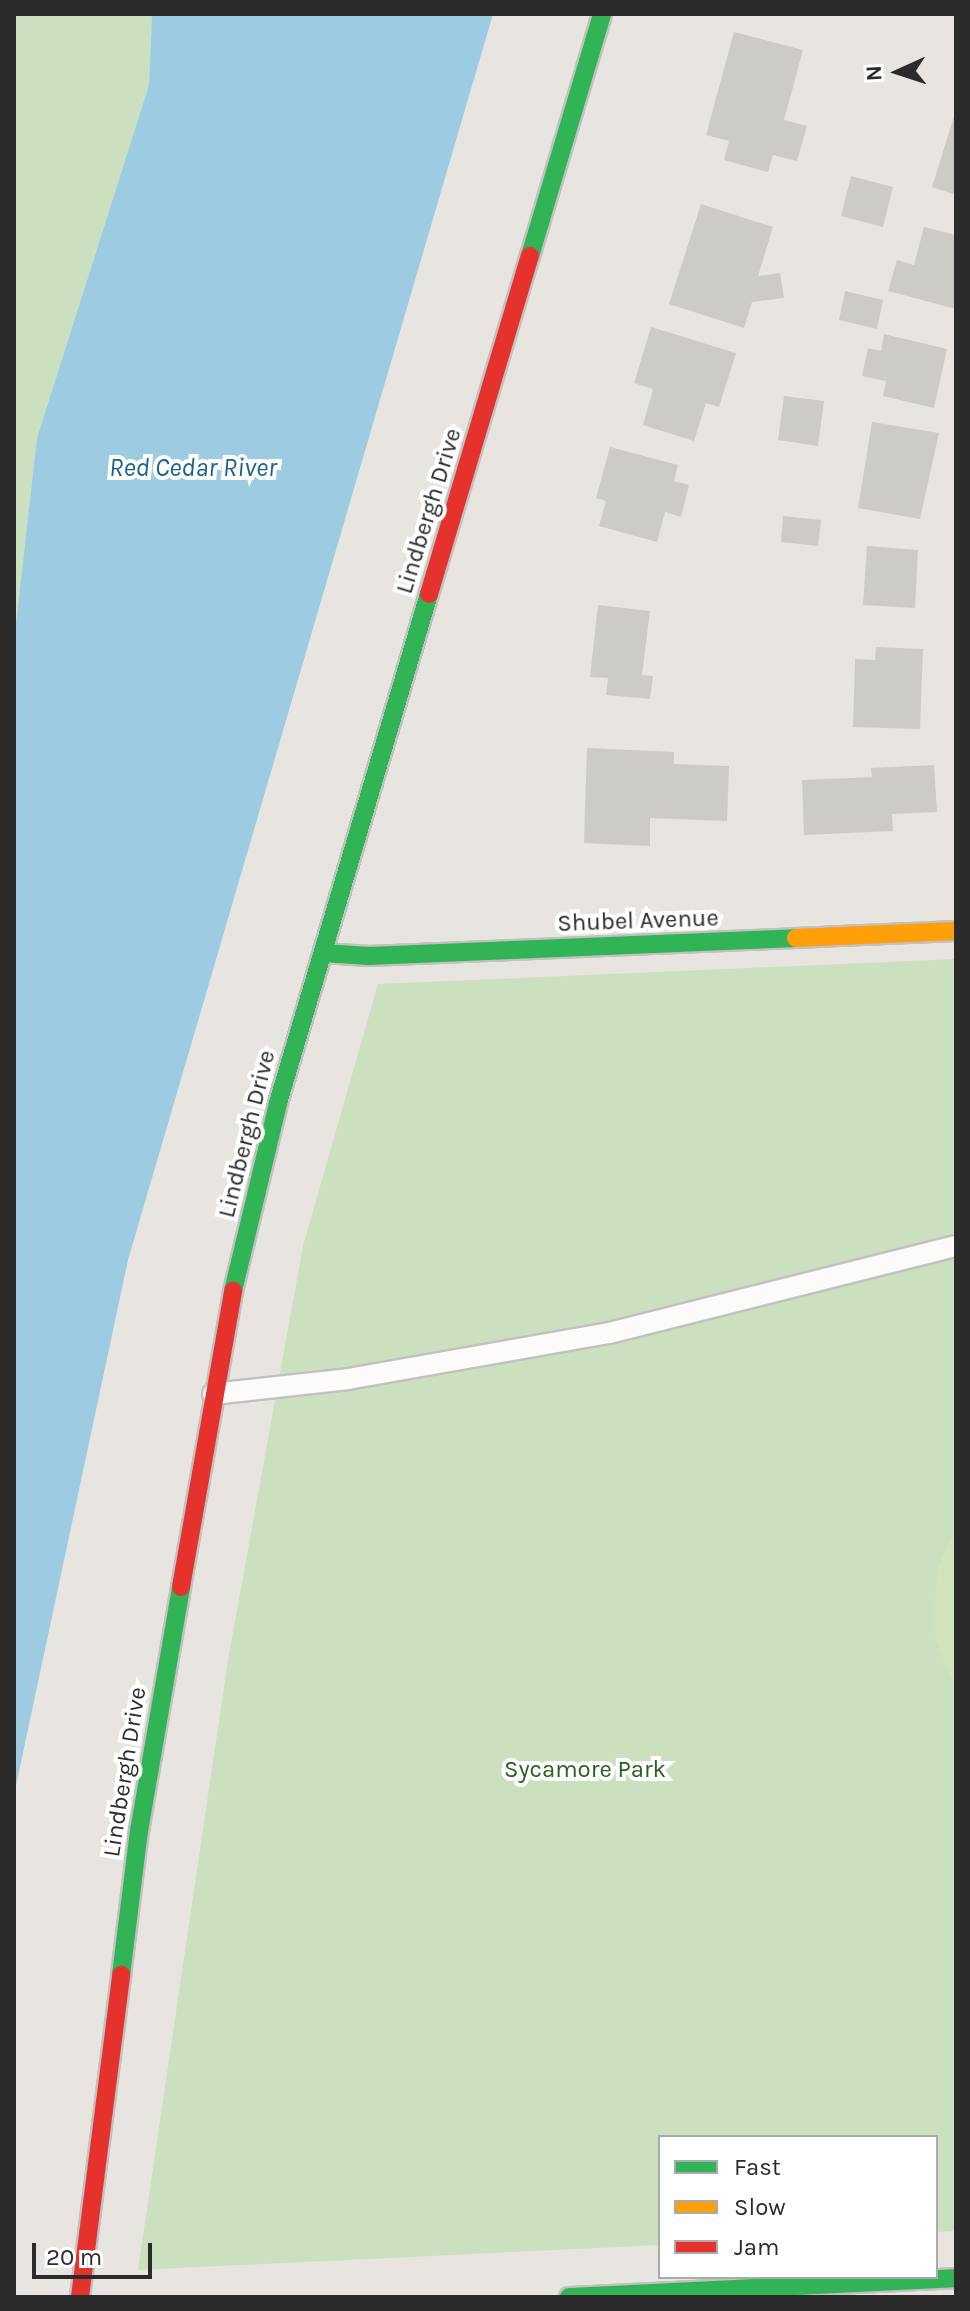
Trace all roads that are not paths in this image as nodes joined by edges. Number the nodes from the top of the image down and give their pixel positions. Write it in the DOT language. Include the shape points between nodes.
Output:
graph roads {
  1 [pos="602,14"];
  2 [pos="956,931"];
  3 [pos="323,953"];
  4 [pos="956,1246"];
  5 [pos="213,1394"];
  6 [pos="936,2279"];
  7 [pos="80,2297"];
  8 [pos="569,2297"];
  1 -- 3 [label="street, Lindbergh Drive"];
  2 -- 3 [label="street, Shubel Avenue" via="369,956"];
  3 -- 5 [label="street, Lindbergh Drive" via="274,1118"];
  4 -- 5 [label="lane" via="609,1333 348,1379"];
  5 -- 7 [label="street, Lindbergh Drive" via="139,1831"];
  6 -- 8 [label="street"];
}
